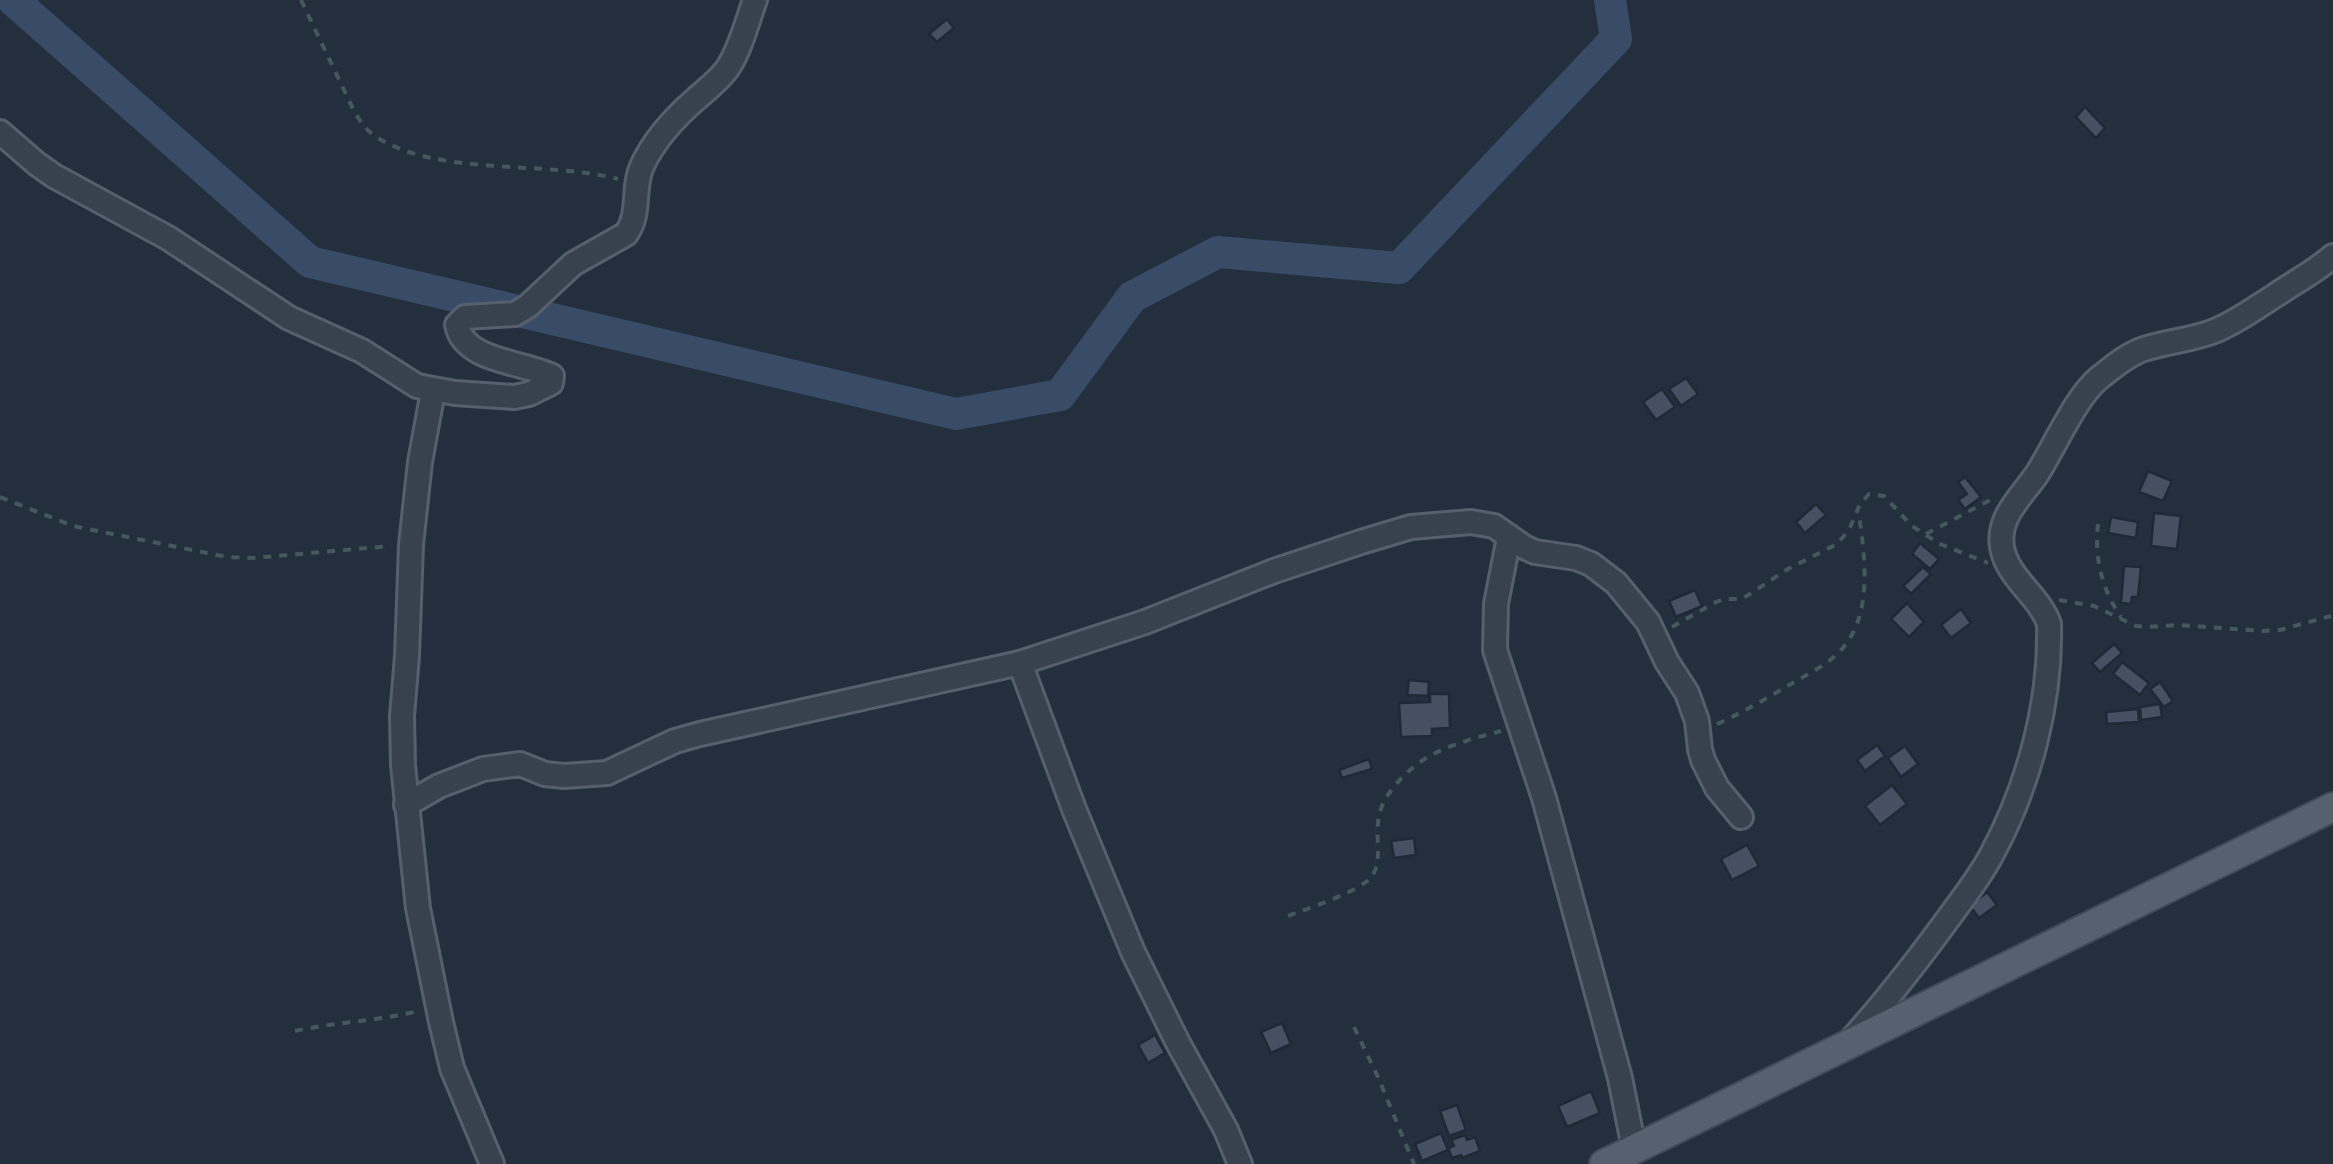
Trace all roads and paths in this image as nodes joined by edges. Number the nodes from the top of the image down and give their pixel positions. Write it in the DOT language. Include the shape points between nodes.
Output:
graph roads {
  1 [pos="301,0"];
  2 [pos="755,0"];
  3 [pos="0,132"];
  4 [pos="637,184"];
  5 [pos="2329,267"];
  6 [pos="433,390"];
  7 [pos="2029,486"];
  8 [pos="0,498"];
  9 [pos="1858,511"];
  10 [pos="2098,524"];
  11 [pos="1926,534"];
  12 [pos="1509,537"];
  13 [pos="411,545"];
  14 [pos="2012,570"];
  15 [pos="2026,589"];
  16 [pos="2331,616"];
  17 [pos="2124,621"];
  18 [pos="1655,636"];
  19 [pos="1020,663"];
  20 [pos="1520,726"];
  21 [pos="1698,730"];
  22 [pos="406,805"];
  23 [pos="2333,807"];
  24 [pos="1741,817"];
  25 [pos="1288,916"];
  26 [pos="438,1007"];
  27 [pos="1354,1027"];
  28 [pos="296,1031"];
  29 [pos="1846,1045"];
  30 [pos="1634,1148"];
  31 [pos="492,1164"];
  32 [pos="1240,1164"];
  33 [pos="1414,1164"];
  34 [pos="1604,1164"];
  1 -- 4 [label="path" via="355,113 376,137 453,160 566,169"];
  2 -- 4 [label="street" via="729,68 673,120"];
  3 -- 6 [label="street" via="54,176 168,238 279,312"];
  4 -- 6 [label="street" via="626,234 572,264 521,310 460,320 458,330 473,348 551,374 551,383 514,396"];
  5 -- 7 [label="street" via="2218,330 2142,350 2109,371 2088,389"];
  6 -- 13 [label="street"];
  7 -- 11 [label="path"];
  7 -- 14 [label="street" via="2002,525"];
  8 -- 13 [label="path" via="73,526 227,557"];
  9 -- 11 [label="path" via="1864,497 1884,496"];
  9 -- 18 [label="path" via="1845,536 1826,551 1742,599 1716,602"];
  9 -- 21 [label="path" via="1862,598 1842,649 1775,694"];
  10 -- 17 [label="path" via="2101,576"];
  11 -- 14 [label="path"];
  12 -- 18 [label="street" via="1604,571"];
  12 -- 19 [label="street" via="1470,522 1411,527"];
  12 -- 20 [label="street" via="1494,634"];
  13 -- 22 [label="street" via="402,716"];
  14 -- 15 [label="street"];
  15 -- 17 [label="path"];
  15 -- 29 [label="street" via="2049,624 2048,672 2038,732 2008,823 1976,883"];
  16 -- 17 [label="path" via="2263,631"];
  18 -- 21 [label="street" via="1693,707"];
  19 -- 22 [label="street" via="700,734 608,772 564,776 520,764 482,769"];
  19 -- 32 [label="street" via="1127,939"];
  20 -- 25 [label="path" via="1440,750 1408,769 1380,810 1370,879"];
  20 -- 30 [label="street"];
  21 -- 24 [label="street" via="1710,776"];
  22 -- 26 [label="street"];
  23 -- 29 [label="main road"];
  26 -- 28 [label="path"];
  26 -- 31 [label="street" via="452,1068"];
  27 -- 33 [label="path"];
  29 -- 30 [label="main road"];
  30 -- 34 [label="main road"];
}
